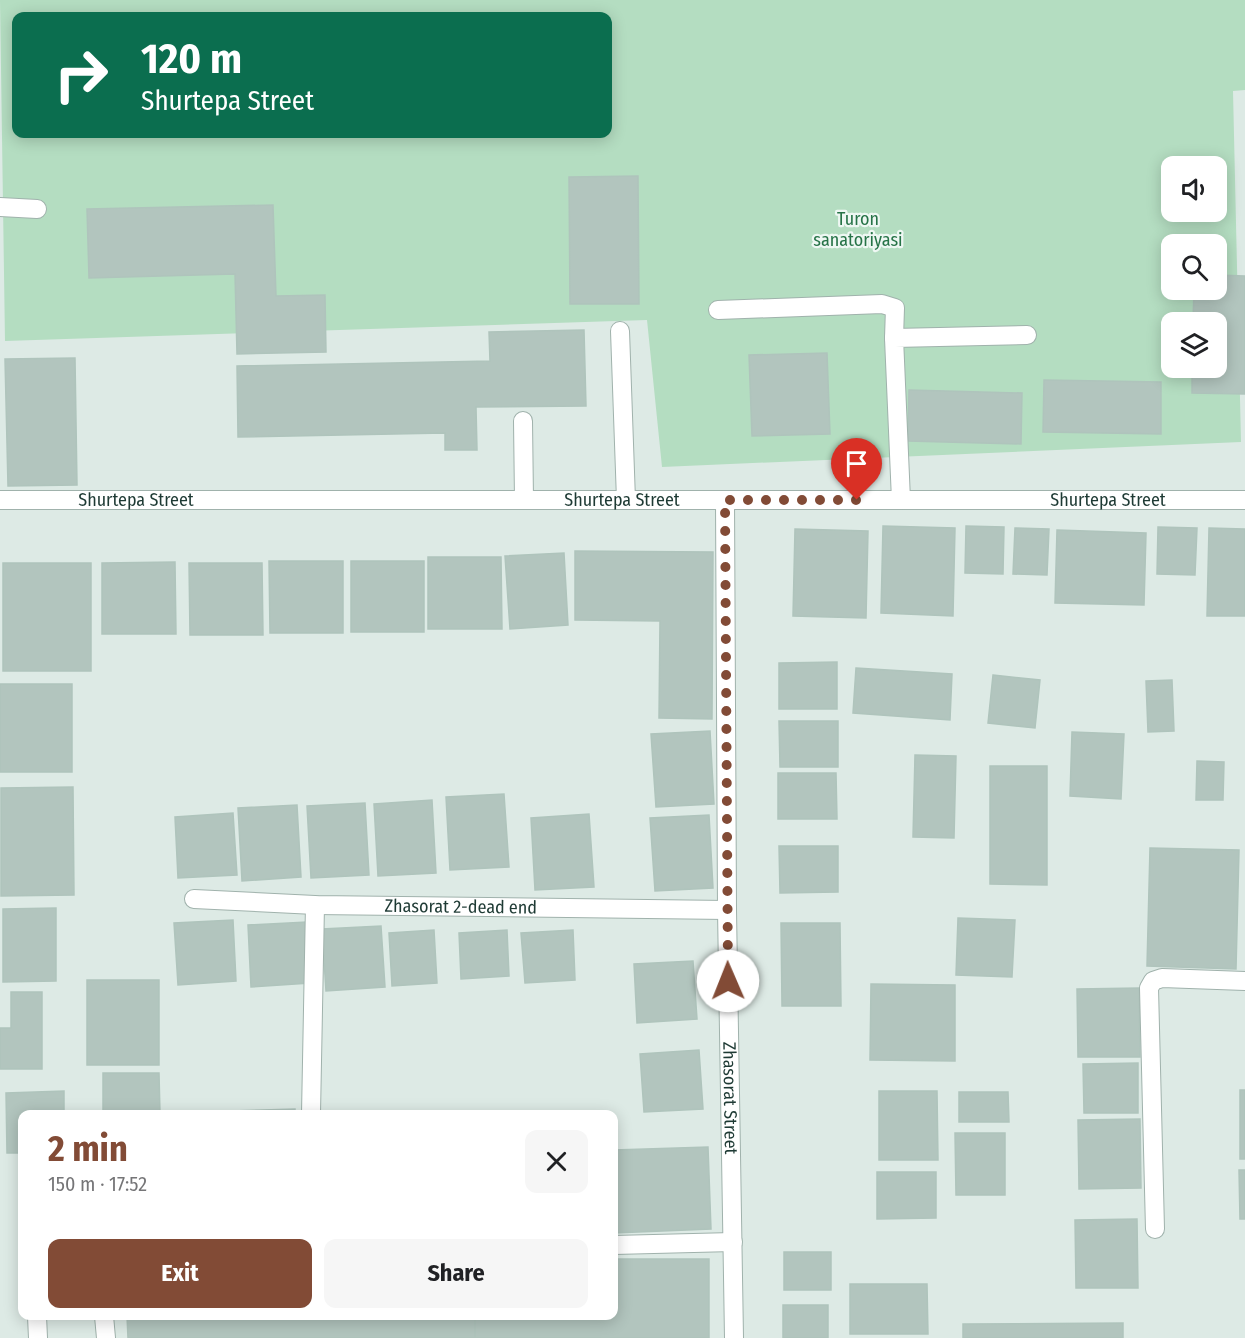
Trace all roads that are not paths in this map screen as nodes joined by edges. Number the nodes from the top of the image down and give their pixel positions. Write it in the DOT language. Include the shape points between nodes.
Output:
graph roads {
  1 [pos="0,207"];
  2 [pos="37,209"];
  3 [pos="718,310"];
  4 [pos="620,331"];
  5 [pos="1027,335"];
  6 [pos="894,338"];
  7 [pos="523,421"];
  8 [pos="0,500"];
  9 [pos="524,500"];
  10 [pos="626,500"];
  11 [pos="725,500"];
  12 [pos="901,500"];
  13 [pos="1245,500"];
  14 [pos="194,899"];
  15 [pos="315,905"];
  16 [pos="727,910"];
  17 [pos="1245,981"];
  18 [pos="312,1110"];
  19 [pos="1155,1229"];
  20 [pos="733,1242"];
  21 [pos="618,1245"];
  22 [pos="37,1320"];
  23 [pos="105,1320"];
  24 [pos="38,1338"];
  25 [pos="106,1338"];
  26 [pos="734,1338"];
  1 -- 2 [label="street"];
  3 -- 6 [label="street" via="882,304 895,308"];
  4 -- 10 [label="street"];
  5 -- 6 [label="street"];
  6 -- 12 [label="street"];
  7 -- 9 [label="street"];
  8 -- 9 [label="street, Shurtepa Street"];
  9 -- 10 [label="street, Shurtepa Street"];
  10 -- 11 [label="street, Shurtepa Street"];
  11 -- 12 [label="street, Shurtepa Street"];
  11 -- 16 [label="street, Zhasorat Street"];
  12 -- 13 [label="street, Shurtepa Street"];
  14 -- 15 [label="street, Zhasorat 2-dead end"];
  15 -- 16 [label="street, Zhasorat 2-dead end"];
  15 -- 18 [label="street"];
  16 -- 20 [label="street, Zhasorat Street"];
  17 -- 19 [label="street" via="1162,978 1153,981 1149,988"];
  20 -- 21 [label="street"];
  20 -- 26 [label="street, Zhasorat Street"];
  22 -- 24 [label="street"];
  23 -- 25 [label="street"];
}
